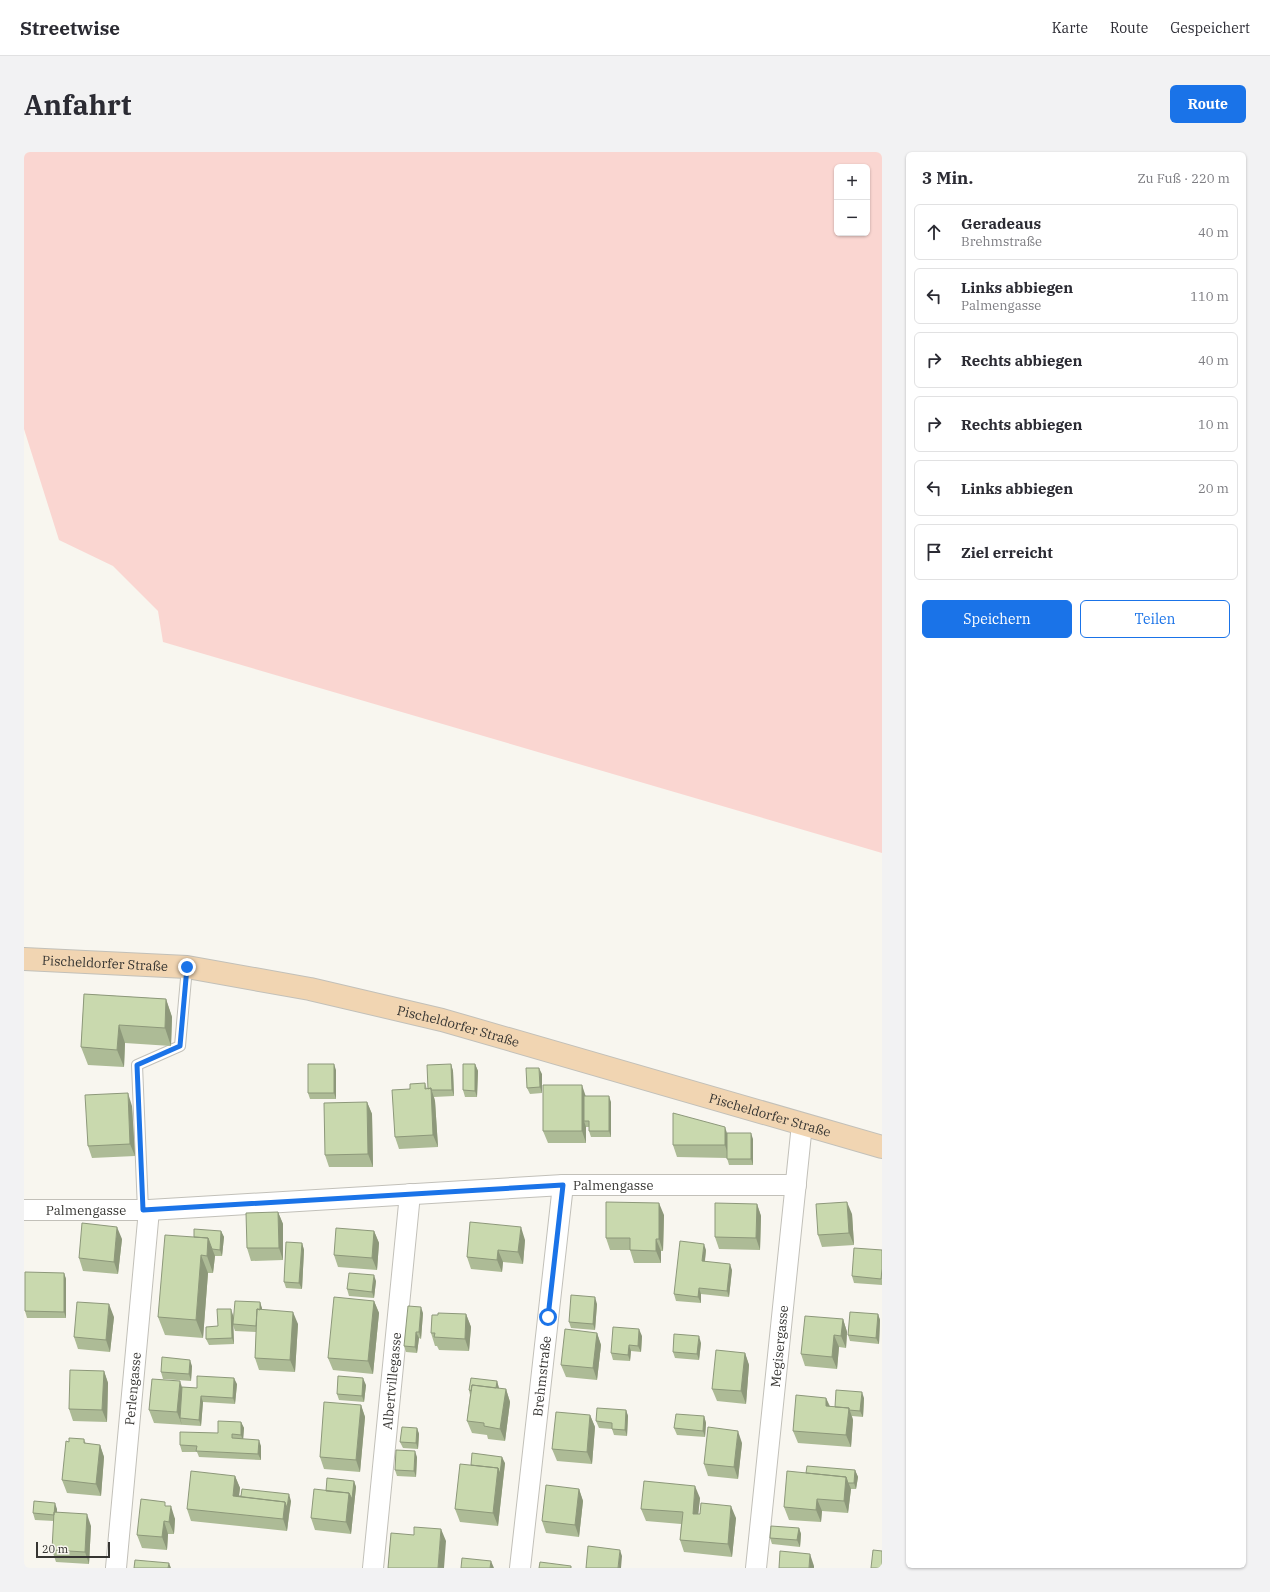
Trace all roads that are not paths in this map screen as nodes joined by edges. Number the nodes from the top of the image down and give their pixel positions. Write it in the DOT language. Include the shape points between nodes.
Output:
graph roads {
  1 [pos="24,958"];
  2 [pos="187,967"];
  3 [pos="802,1124"];
  4 [pos="882,1147"];
  5 [pos="563,1185"];
  6 [pos="796,1185"];
  7 [pos="410,1194"];
  8 [pos="24,1210"];
  9 [pos="146,1210"];
  10 [pos="116,1568"];
  11 [pos="373,1568"];
  12 [pos="520,1568"];
  13 [pos="756,1568"];
  1 -- 2 [label="main road, Pischeldorfer Straße"];
  2 -- 3 [label="main road, Pischeldorfer Straße" via="310,989 442,1020"];
  2 -- 9 [label="lane" via="180,1046 137,1065"];
  3 -- 4 [label="main road, Pischeldorfer Straße"];
  3 -- 6 [label="street, Megisergasse"];
  5 -- 6 [label="street, Palmengasse"];
  5 -- 7 [label="street, Palmengasse"];
  5 -- 12 [label="street, Brehmstraße"];
  6 -- 13 [label="street, Megisergasse"];
  7 -- 9 [label="street, Palmengasse"];
  7 -- 11 [label="street, Albertvillegasse"];
  8 -- 9 [label="street, Palmengasse"];
  9 -- 10 [label="street, Perlengasse"];
}
